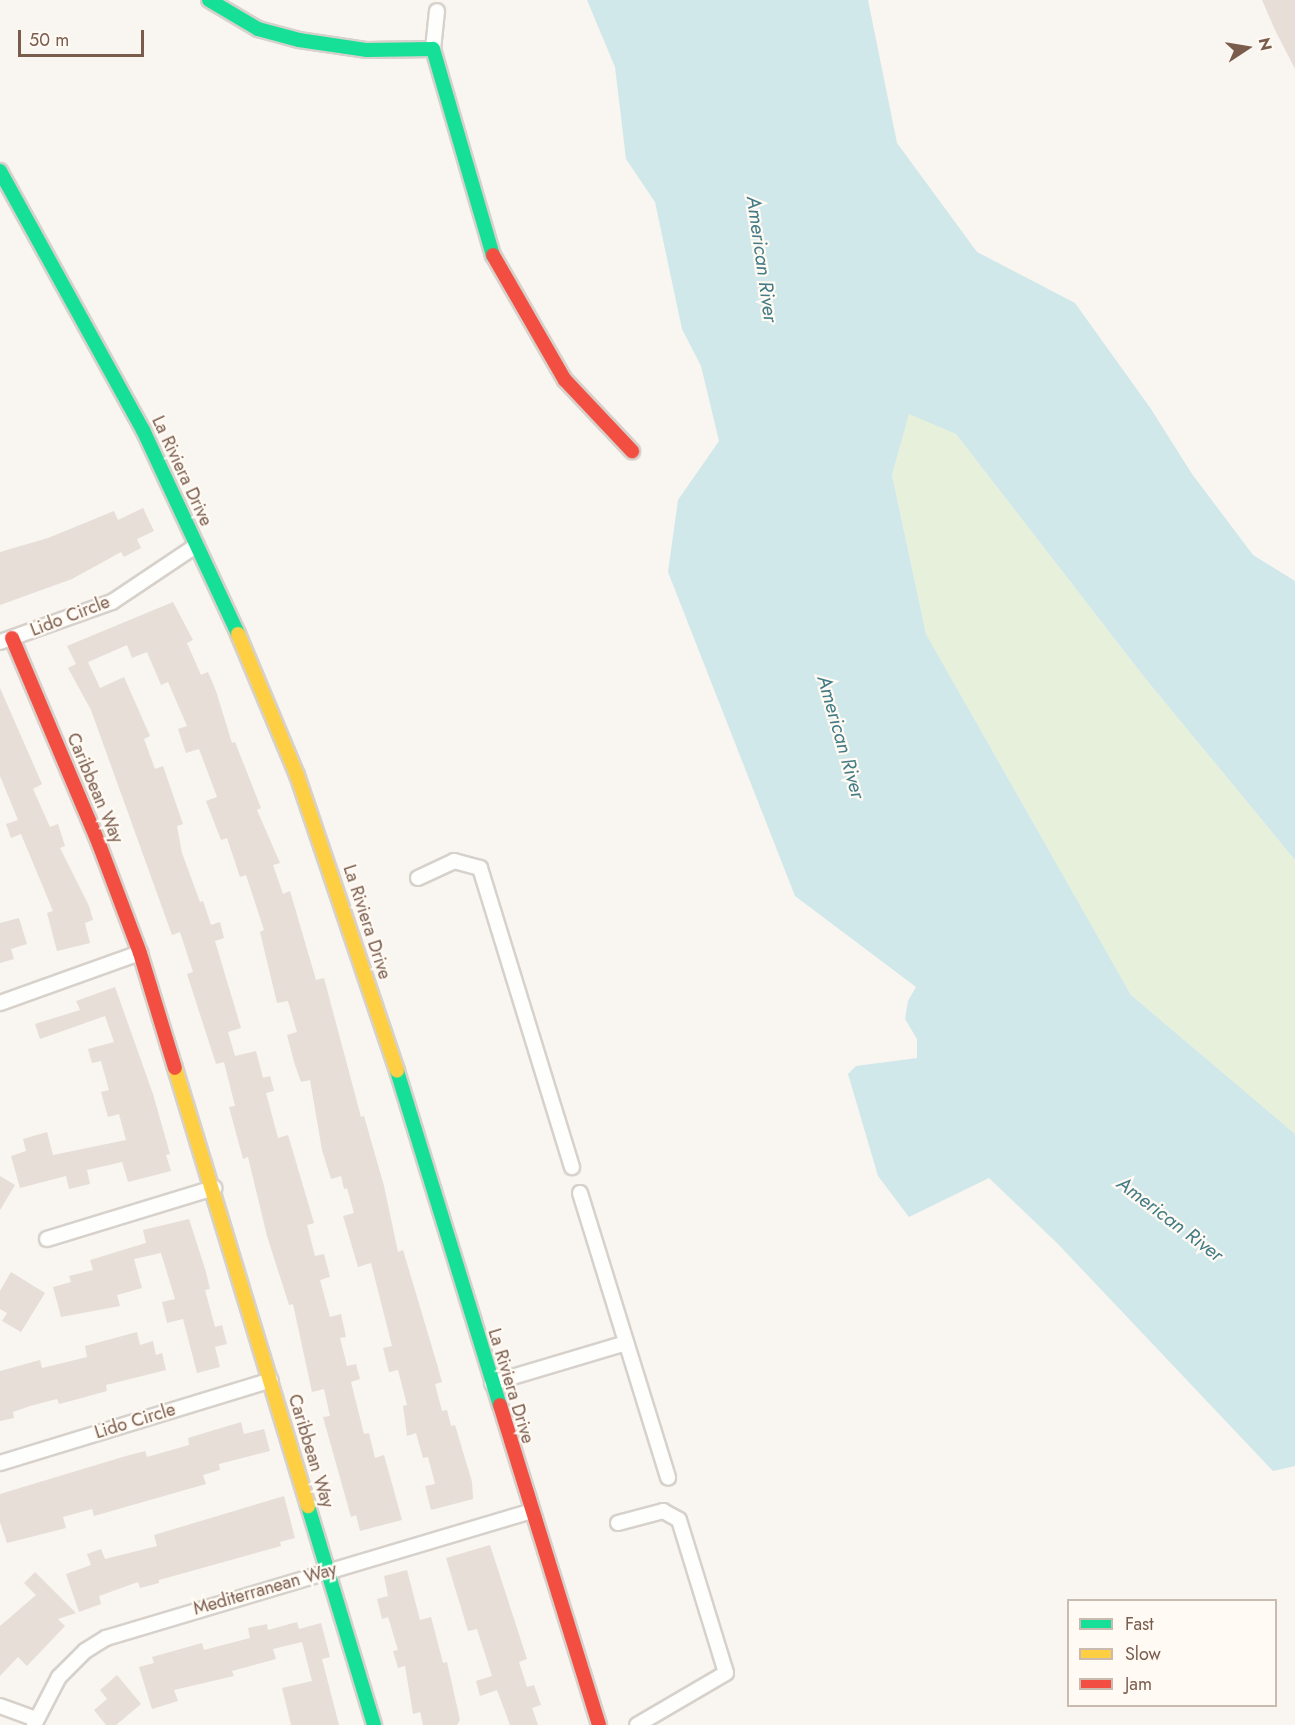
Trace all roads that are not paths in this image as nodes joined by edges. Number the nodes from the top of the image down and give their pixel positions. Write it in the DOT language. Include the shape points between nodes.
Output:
graph roads {
  1 [pos="209,0"];
  2 [pos="437,10"];
  3 [pos="433,49"];
  4 [pos="0,171"];
  5 [pos="632,451"];
  6 [pos="197,545"];
  7 [pos="6,640"];
  8 [pos="418,878"];
  9 [pos="140,953"];
  10 [pos="0,1003"];
  11 [pos="572,1167"];
  12 [pos="214,1188"];
  13 [pos="580,1193"];
  14 [pos="47,1239"];
  15 [pos="626,1343"];
  16 [pos="271,1380"];
  17 [pos="492,1383"];
  18 [pos="0,1463"];
  19 [pos="668,1478"];
  20 [pos="531,1511"];
  21 [pos="618,1523"];
  22 [pos="328,1571"];
  23 [pos="0,1706"];
  24 [pos="35,1722"];
  25 [pos="374,1725"];
  26 [pos="599,1725"];
  27 [pos="637,1725"];
  1 -- 3 [label="street" via="258,29 299,40 367,50"];
  2 -- 3 [label="street"];
  3 -- 5 [label="street" via="488,246 564,380"];
  4 -- 6 [label="street, La Riviera Drive" via="119,384"];
  6 -- 7 [label="street, Lido Circle" via="112,602"];
  6 -- 17 [label="street, La Riviera Drive" via="250,659 340,893"];
  7 -- 9 [label="street, Caribbean Way" via="95,834"];
  8 -- 11 [label="street" via="454,861 480,868"];
  9 -- 10 [label="street"];
  9 -- 12 [label="street, Caribbean Way"];
  12 -- 14 [label="street"];
  12 -- 16 [label="street, Caribbean Way"];
  13 -- 15 [label="street"];
  15 -- 17 [label="street"];
  15 -- 19 [label="street"];
  16 -- 18 [label="street, Lido Circle"];
  16 -- 22 [label="street, Caribbean Way"];
  17 -- 20 [label="street, La Riviera Drive"];
  20 -- 22 [label="street, Mediterranean Way"];
  20 -- 26 [label="street, La Riviera Drive"];
  21 -- 27 [label="street" via="663,1511 679,1521 726,1673"];
  22 -- 24 [label="street, Mediterranean Way" via="106,1638 63,1672"];
  22 -- 25 [label="street, Caribbean Way"];
  23 -- 24 [label="street, Mediterranean Way"];
}
